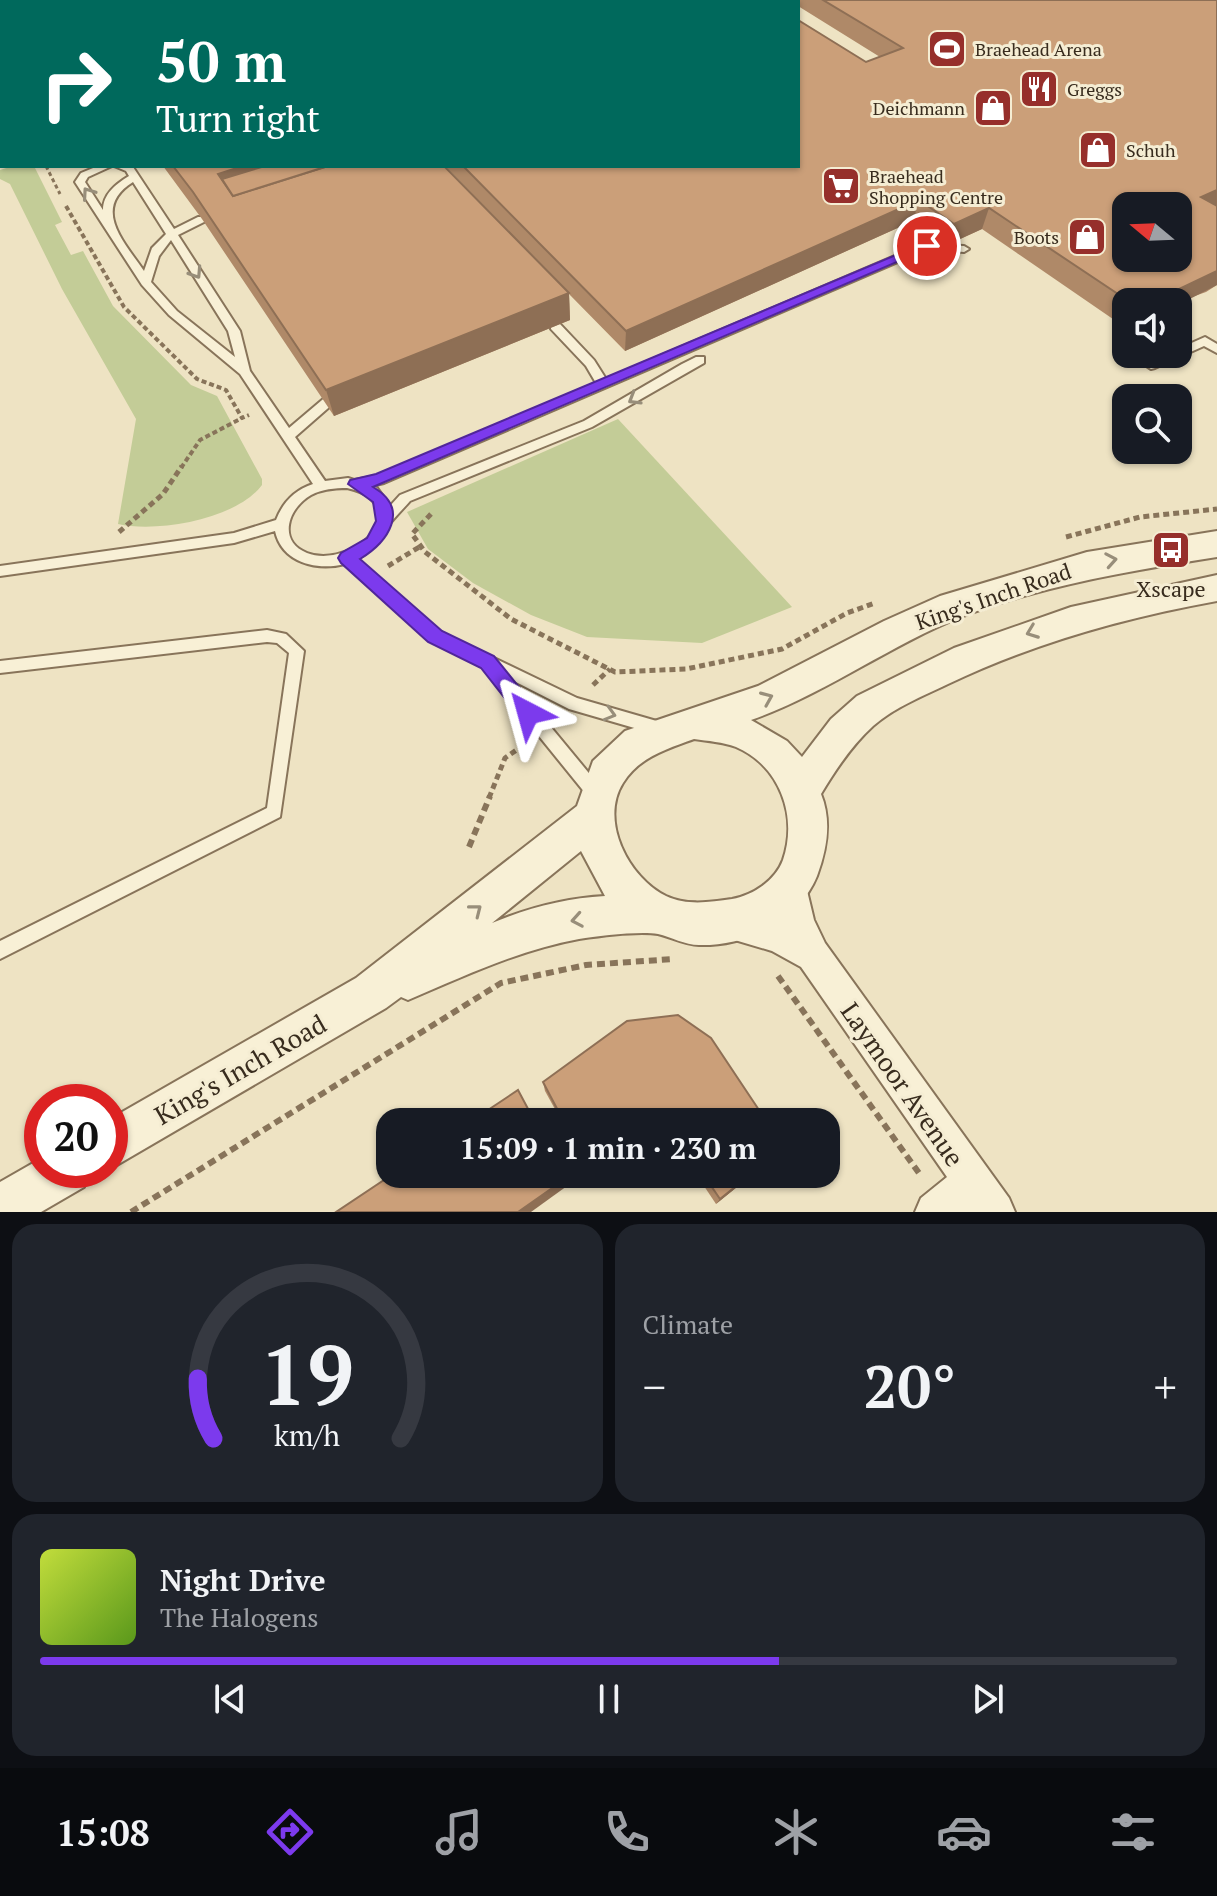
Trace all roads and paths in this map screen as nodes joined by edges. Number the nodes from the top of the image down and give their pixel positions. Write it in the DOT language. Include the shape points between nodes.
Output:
graph roads {
  1 [pos="102,168"];
  2 [pos="126,168"];
  3 [pos="134,177"];
  4 [pos="202,219"];
  5 [pos="109,223"];
  6 [pos="172,235"];
  7 [pos="964,249"];
  8 [pos="146,283"];
  9 [pos="555,326"];
  10 [pos="1211,338"];
  11 [pos="1192,346"];
  12 [pos="1217,349"];
  13 [pos="700,360"];
  14 [pos="244,371"];
  15 [pos="602,382"];
  16 [pos="342,389"];
  17 [pos="242,418"];
  18 [pos="289,435"];
  19 [pos="356,484"];
  20 [pos="321,485"];
  21 [pos="424,488"];
  22 [pos="1217,509"];
  23 [pos="385,521"];
  24 [pos="281,524"];
  25 [pos="1058,540"];
  26 [pos="1217,544"];
  27 [pos="421,546"];
  28 [pos="88,558"];
  29 [pos="347,558"];
  30 [pos="0,571"];
  31 [pos="369,578"];
  32 [pos="1217,588"];
  33 [pos="877,602"];
  34 [pos="487,662"];
  35 [pos="0,667"];
  36 [pos="678,726"];
  37 [pos="802,790"];
  38 [pos="595,806"];
  39 [pos="791,886"];
  40 [pos="655,913"];
  41 [pos="730,923"];
  42 [pos="0,950"];
  43 [pos="813,955"];
  44 [pos="690,959"];
  45 [pos="773,969"];
  46 [pos="371,993"];
  47 [pos="128,1135"];
  48 [pos="36,1188"];
  49 [pos="984,1197"];
  50 [pos="0,1209"];
  51 [pos="939,1209"];
  52 [pos="131,1212"];
  5 -- 1 [label="lane, one-way" via="80,182"];
  2 -- 3 [label="lane"];
  3 -- 5 [label="lane" via="108,201"];
  3 -- 6 [label="lane"];
  4 -- 6 [label="lane"];
  5 -- 8 [label="lane"];
  6 -- 8 [label="lane" via="153,252"];
  6 -- 14 [label="lane, one-way" via="234,331"];
  7 -- 15 [label="lane" via="927,246"];
  8 -- 14 [label="lane" via="173,313"];
  9 -- 15 [label="lane"];
  10 -- 11 [label="lane"];
  10 -- 12 [label="lane"];
  13 -- 21 [label="lane, one-way" via="588,424"];
  14 -- 18 [label="lane"];
  15 -- 19 [label="lane" via="379,480"];
  16 -- 18 [label="lane"];
  17 -- 28 [label="path" via="200,440 163,494"];
  18 -- 20 [label="lane"];
  19 -- 20 [label="lane"];
  19 -- 23 [label="lane" via="379,498"];
  20 -- 24 [label="lane" via="294,501"];
  21 -- 23 [label="lane" via="405,498"];
  21 -- 27 [label="path" via="441,508 412,534"];
  22 -- 25 [label="path" via="1118,519"];
  23 -- 29 [label="lane" via="373,543"];
  24 -- 28 [label="lane" via="234,538"];
  24 -- 29 [label="lane" via="281,537 299,556 330,562"];
  36 -- 26 [label="street, King's Inch Road, one-way" via="769,698 952,606 1087,565"];
  27 -- 31 [label="path"];
  27 -- 33 [label="path" via="511,619 615,672 686,669 782,649"];
  28 -- 30 [label="lane"];
  29 -- 31 [label="lane"];
  31 -- 34 [label="lane" via="435,636"];
  32 -- 37 [label="street, King's Inch Road, one-way" via="1120,605 1044,627 908,686 864,712 842,733"];
  34 -- 36 [label="lane, one-way" via="574,704"];
  34 -- 38 [label="lane"];
  35 -- 42 [label="lane" via="267,636 281,638 297,651 274,812"];
  36 -- 37 [label="street" via="727,727 757,740 784,762"];
  36 -- 38 [label="street" via="633,743 609,767"];
  37 -- 39 [label="street" via="810,822 807,856"];
  38 -- 40 [label="street" via="603,861 624,890"];
  46 -- 38 [label="street, King's Inch Road, one-way"];
  39 -- 41 [label="street" via="765,910"];
  39 -- 43 [label="street, Laymoor Avenue" via="797,923"];
  40 -- 41 [label="street" via="692,924"];
  40 -- 46 [label="street, King's Inch Road, one-way" via="581,918 521,932"];
  41 -- 43 [label="street, Laymoor Avenue" via="778,935"];
  43 -- 49 [label="street, Laymoor Avenue"];
  44 -- 52 [label="path" via="586,965 501,983"];
  45 -- 51 [label="path"];
  46 -- 47 [label="street, King's Inch Road"];
  48 -- 50 [label="street"];
  49 -- 51 [label="street"];
}
